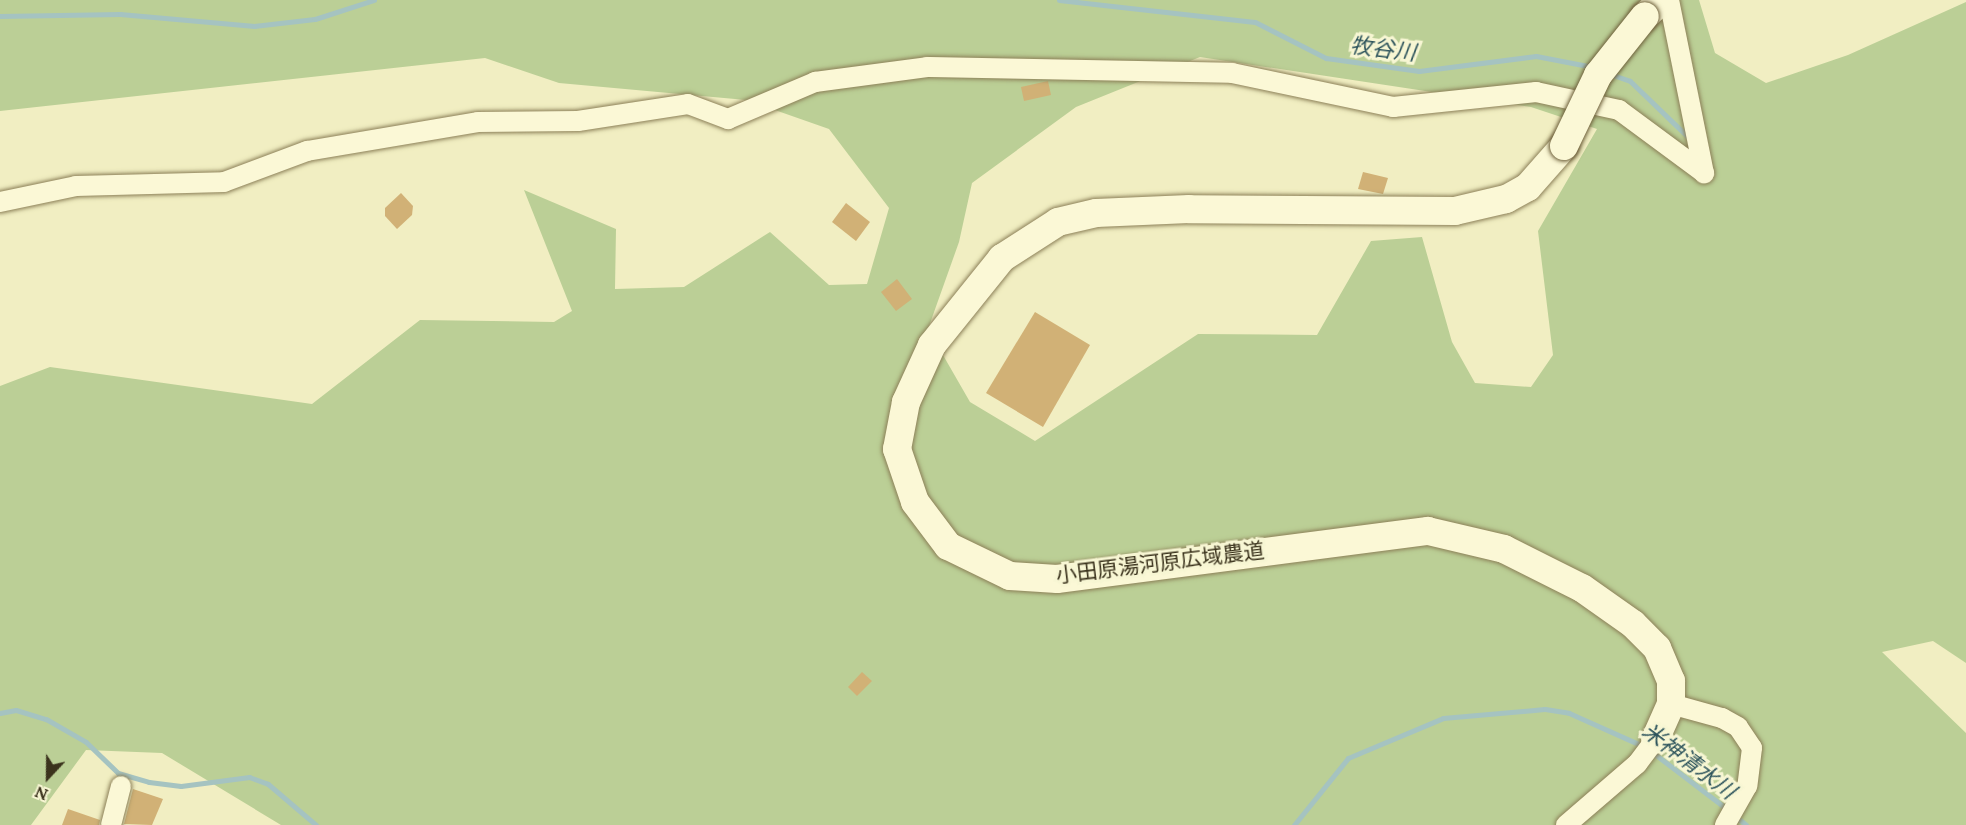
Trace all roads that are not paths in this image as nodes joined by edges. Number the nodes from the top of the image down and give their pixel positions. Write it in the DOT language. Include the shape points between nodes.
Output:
graph roads {
  1 [pos="1669,0"];
  2 [pos="1653,8"];
  3 [pos="0,202"];
  4 [pos="1671,704"];
  5 [pos="1655,740"];
  6 [pos="121,786"];
  7 [pos="111,825"];
  8 [pos="1566,825"];
  9 [pos="1725,825"];
  1 -- 3 [label="street" via="1704,173 1619,110 1536,92 1394,107 1232,73 927,67 815,82 728,119 688,104 588,120 478,122 307,151 224,182 76,186"];
  2 -- 4 [label="street, 小田原湯河原広域農道, bridge" via="1598,75 1564,146 1528,187 1506,199 1455,211 1189,209 1096,213 1058,222 1002,258 932,345 906,402 897,449 915,502 941,538 974,563 1011,576 1057,579 1406,532 1428,531 1494,545 1582,588 1633,624 1666,664"];
  4 -- 5 [label="street"];
  4 -- 9 [label="street" via="1698,709 1737,728 1754,761 1747,786"];
  5 -- 8 [label="street"];
  6 -- 7 [label="street"];
}
